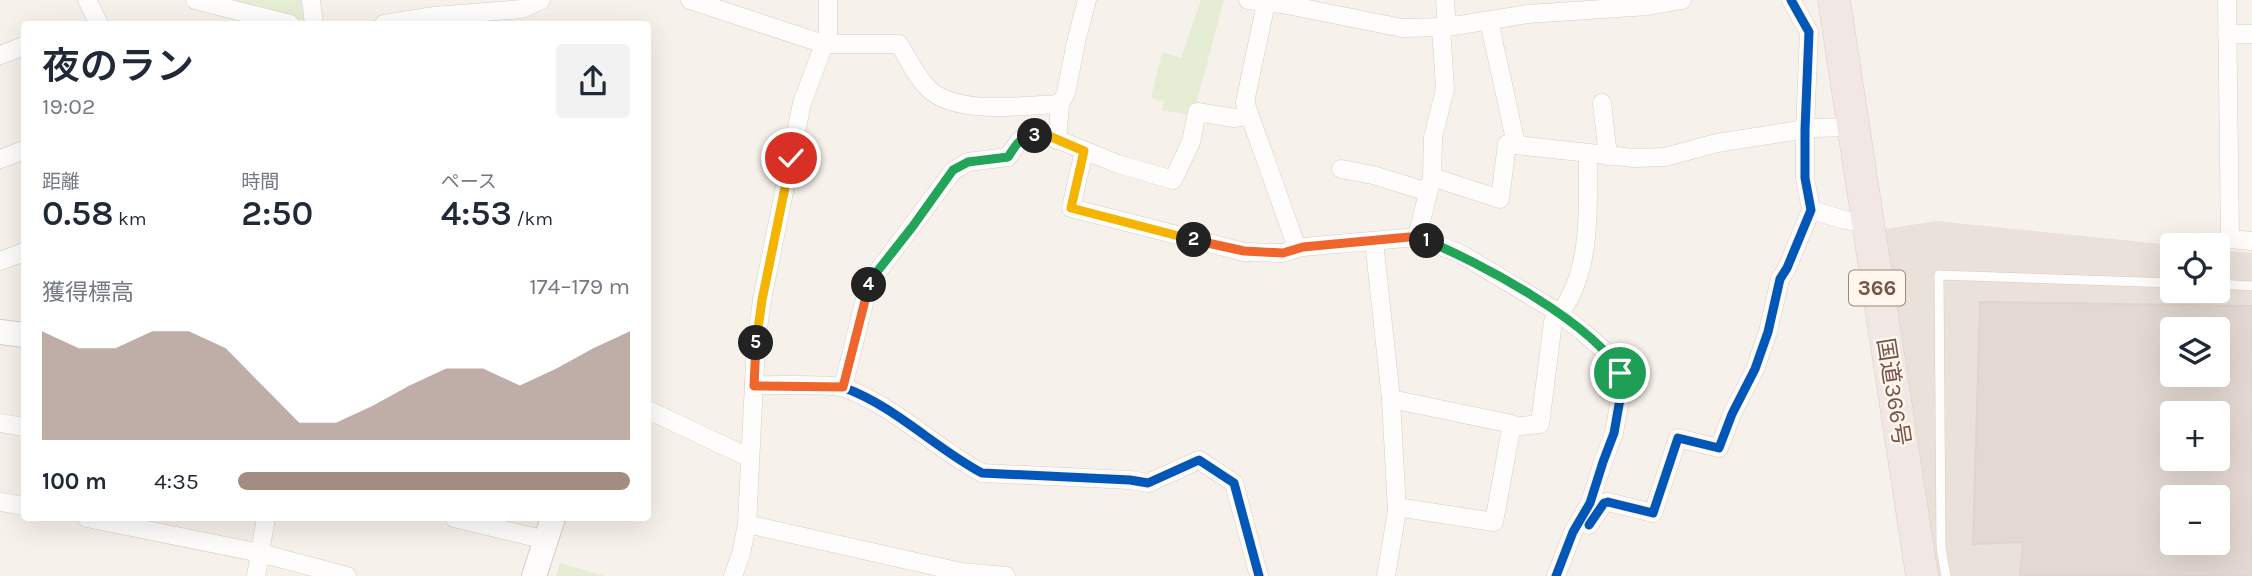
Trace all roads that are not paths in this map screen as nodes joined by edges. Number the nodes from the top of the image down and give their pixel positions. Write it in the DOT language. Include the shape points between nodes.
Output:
graph roads {
  1 [pos="87,0"];
  2 [pos="195,0"];
  3 [pos="311,0"];
  4 [pos="541,0"];
  5 [pos="690,0"];
  6 [pos="828,0"];
  7 [pos="1087,0"];
  8 [pos="1445,0"];
  9 [pos="1682,0"];
  10 [pos="1791,0"];
  11 [pos="1834,0"];
  12 [pos="2227,0"];
  13 [pos="1257,1"];
  14 [pos="716,3"];
  15 [pos="1489,20"];
  16 [pos="93,21"];
  17 [pos="278,21"];
  18 [pos="314,21"];
  19 [pos="403,21"];
  20 [pos="1444,27"];
  21 [pos="2227,34"];
  22 [pos="2252,34"];
  23 [pos="824,44"];
  24 [pos="21,47"];
  25 [pos="0,55"];
  26 [pos="1602,103"];
  27 [pos="1060,104"];
  28 [pos="1248,116"];
  29 [pos="1853,127"];
  30 [pos="1805,130"];
  31 [pos="1057,140"];
  32 [pos="1516,144"];
  33 [pos="21,151"];
  34 [pos="1084,151"];
  35 [pos="1588,154"];
  36 [pos="1608,156"];
  37 [pos="0,159"];
  38 [pos="1341,169"];
  39 [pos="1430,184"];
  40 [pos="1811,210"];
  41 [pos="1867,224"];
  42 [pos="1417,237"];
  43 [pos="1374,241"];
  44 [pos="2252,241"];
  45 [pos="1297,248"];
  46 [pos="21,253"];
  47 [pos="0,261"];
  48 [pos="2160,283"];
  49 [pos="2230,285"];
  50 [pos="2252,286"];
  51 [pos="1560,314"];
  52 [pos="0,332"];
  53 [pos="21,335"];
  54 [pos="754,386"];
  55 [pos="843,387"];
  56 [pos="1391,399"];
  57 [pos="651,411"];
  58 [pos="0,423"];
  59 [pos="21,426"];
  60 [pos="1512,427"];
  61 [pos="750,458"];
  62 [pos="0,502"];
  63 [pos="21,506"];
  64 [pos="1397,506"];
  65 [pos="102,521"];
  66 [pos="265,521"];
  67 [pos="480,521"];
  68 [pos="747,524"];
  69 [pos="549,529"];
  70 [pos="260,553"];
  71 [pos="1564,558"];
  72 [pos="961,574"];
  73 [pos="256,576"];
  74 [pos="347,576"];
  75 [pos="534,576"];
  76 [pos="733,576"];
  77 [pos="1006,576"];
  78 [pos="1259,576"];
  79 [pos="1386,576"];
  80 [pos="1556,576"];
  81 [pos="1922,576"];
  82 [pos="1946,576"];
  1 -- 16 [label="street"];
  2 -- 17 [label="street"];
  3 -- 18 [label="street"];
  4 -- 19 [label="street" via="522,9"];
  5 -- 14 [label="street"];
  6 -- 23 [label="street"];
  7 -- 27 [label="street"];
  8 -- 20 [label="street"];
  9 -- 15 [label="street"];
  10 -- 30 [label="street" via="1809,32"];
  11 -- 29 [label="highway, 国道366号 / 366"];
  12 -- 21 [label="street"];
  13 -- 20 [label="street" via="1402,28"];
  13 -- 28 [label="street" via="1256,53 1245,102"];
  14 -- 23 [label="street"];
  15 -- 20 [label="street"];
  15 -- 32 [label="street"];
  20 -- 39 [label="street" via="1445,89 1433,137"];
  21 -- 22 [label="street"];
  21 -- 44 [label="street" via="2230,239"];
  23 -- 27 [label="street" via="900,44 932,92 963,104"];
  23 -- 54 [label="street" via="802,103 784,189 762,300"];
  24 -- 25 [label="street"];
  26 -- 36 [label="street"];
  27 -- 31 [label="street"];
  28 -- 34 [label="street" via="1197,112 1191,142 1173,180"];
  28 -- 45 [label="street"];
  29 -- 30 [label="street"];
  29 -- 41 [label="highway, 国道366号 / 366"];
  30 -- 36 [label="street" via="1717,143 1665,157"];
  30 -- 40 [label="street" via="1805,178"];
  31 -- 34 [label="street"];
  31 -- 55 [label="street" via="1026,136 1008,157 968,162 953,170 869,283"];
  32 -- 35 [label="street"];
  32 -- 39 [label="street" via="1507,144 1500,200"];
  33 -- 37 [label="street"];
  34 -- 45 [label="street" via="1071,208 1244,251 1283,253"];
  35 -- 36 [label="street"];
  35 -- 51 [label="street" via="1585,257"];
  38 -- 39 [label="street"];
  39 -- 42 [label="street"];
  40 -- 41 [label="street"];
  40 -- 71 [label="street" via="1780,279 1755,369 1719,448 1678,438 1653,513 1604,503"];
  41 -- 81 [label="highway, 国道366号 / 366"];
  42 -- 43 [label="street"];
  42 -- 51 [label="street" via="1461,254"];
  43 -- 45 [label="street"];
  43 -- 56 [label="street"];
  46 -- 47 [label="street"];
  48 -- 82 [label="lane" via="1939,275 1941,548"];
  49 -- 50 [label="lane"];
  51 -- 60 [label="street" via="1553,321 1540,424"];
  51 -- 71 [label="street" via="1607,353 1620,373 1621,387 1614,433 1591,503"];
  52 -- 53 [label="street"];
  54 -- 55 [label="street"];
  54 -- 61 [label="street"];
  55 -- 78 [label="street" via="890,411 982,473 1148,483 1199,460 1234,483"];
  56 -- 60 [label="street"];
  56 -- 64 [label="street"];
  57 -- 61 [label="street"];
  58 -- 59 [label="street"];
  60 -- 64 [label="street" via="1494,522"];
  61 -- 68 [label="street"];
  62 -- 63 [label="street"];
  64 -- 79 [label="street"];
  65 -- 70 [label="street"];
  66 -- 70 [label="street"];
  67 -- 69 [label="street"];
  68 -- 72 [label="street"];
  68 -- 76 [label="street"];
  69 -- 75 [label="street"];
  70 -- 73 [label="street"];
  70 -- 74 [label="street"];
  71 -- 80 [label="street"];
  72 -- 77 [label="street"];
}
